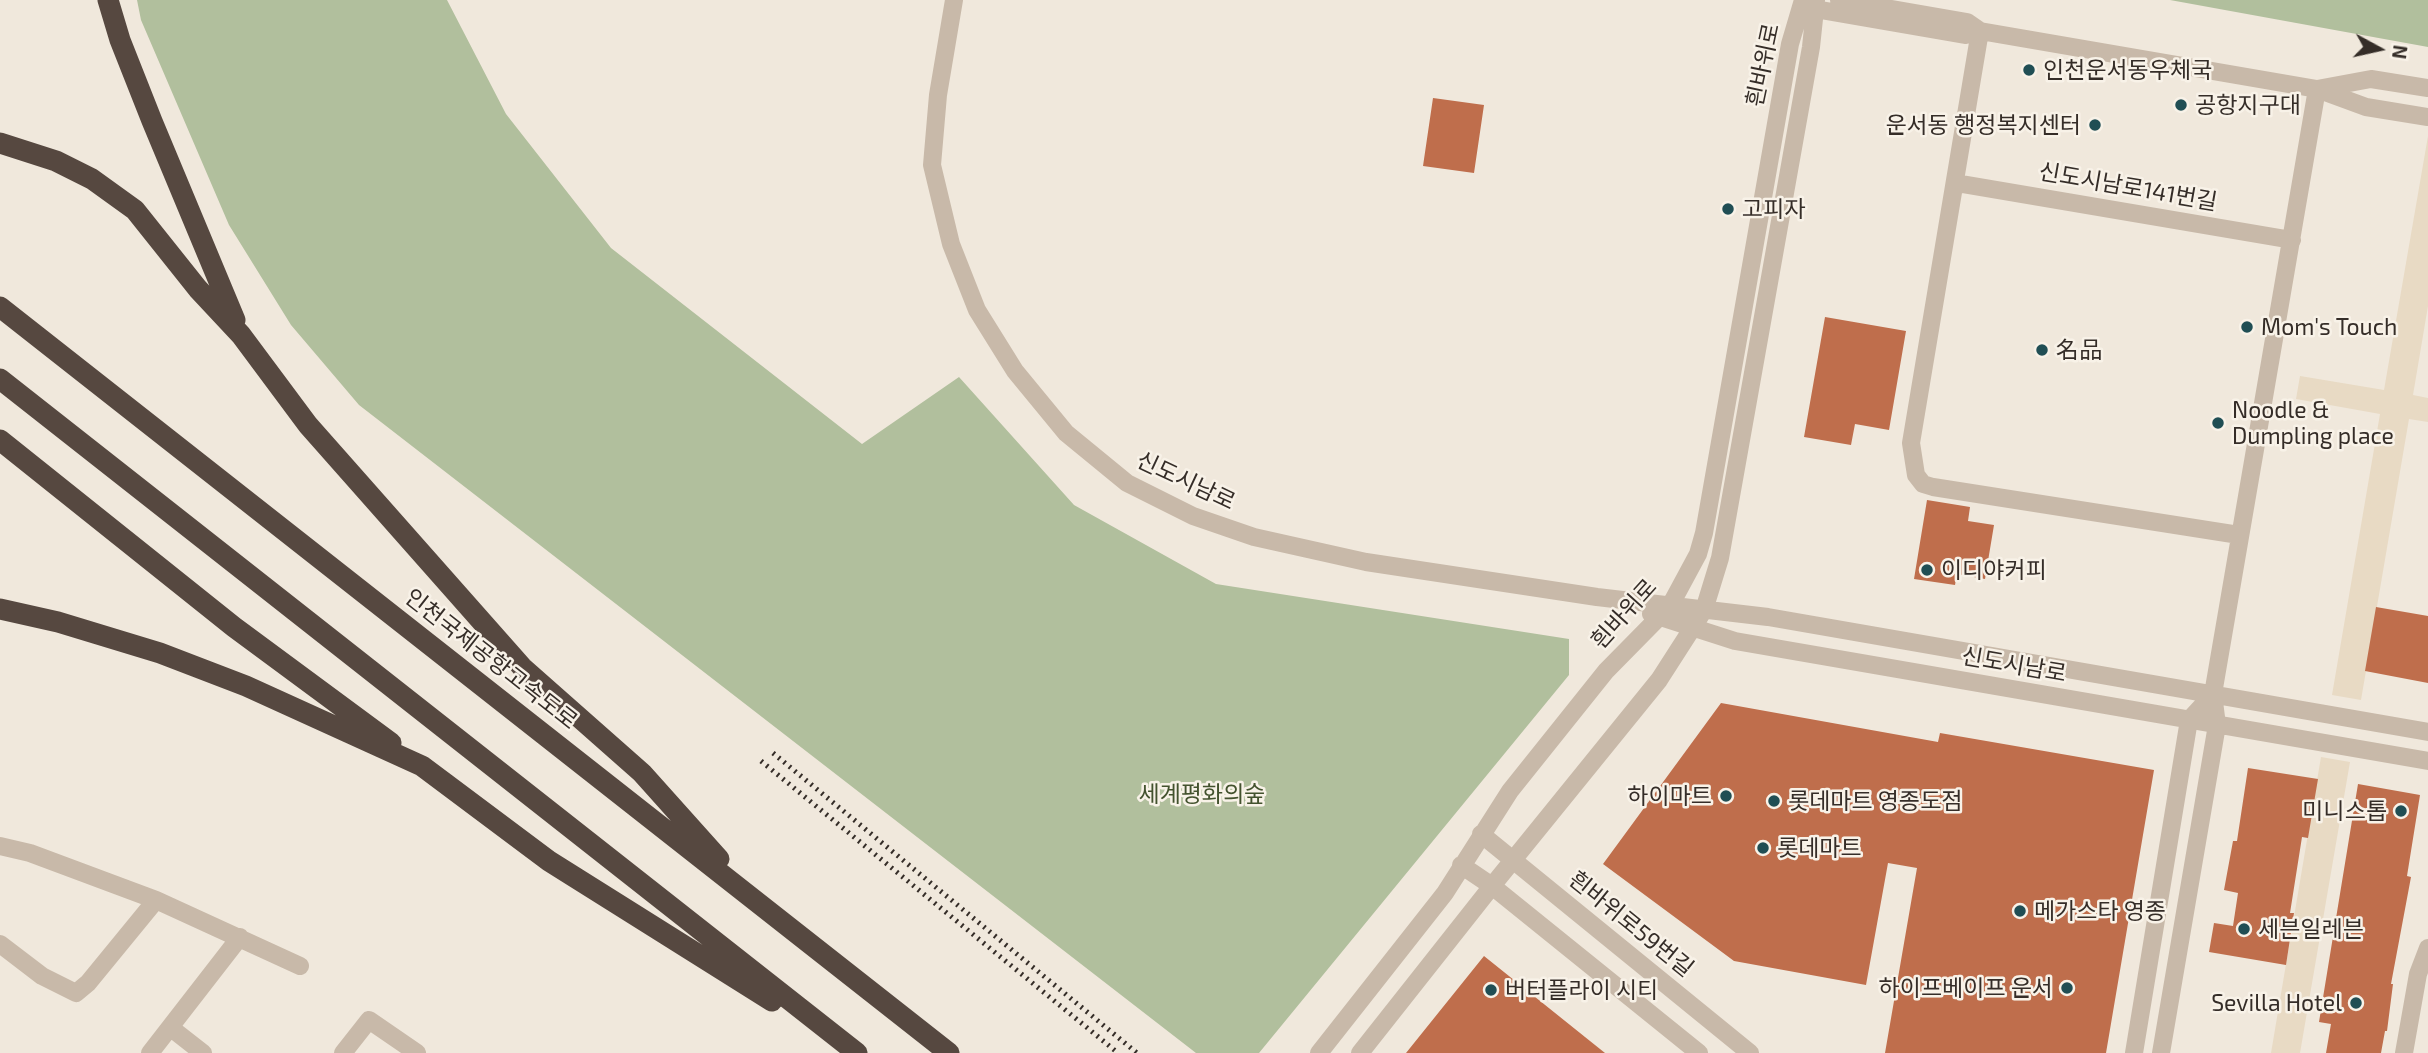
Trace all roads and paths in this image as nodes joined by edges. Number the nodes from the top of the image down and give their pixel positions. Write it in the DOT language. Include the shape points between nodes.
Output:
graph roads {
  1 [pos="108,0"];
  2 [pos="954,0"];
  3 [pos="1839,0"];
  4 [pos="1809,4"];
  5 [pos="1980,31"];
  6 [pos="2428,88"];
  7 [pos="2318,89"];
  8 [pos="2428,117"];
  9 [pos="0,143"];
  10 [pos="1956,183"];
  11 [pos="2292,240"];
  12 [pos="0,307"];
  13 [pos="241,335"];
  14 [pos="0,379"];
  15 [pos="0,440"];
  16 [pos="2239,535"];
  17 [pos="0,609"];
  18 [pos="1704,610"];
  19 [pos="1666,612"];
  20 [pos="1694,628"];
  21 [pos="2213,694"];
  22 [pos="2189,720"];
  23 [pos="2217,725"];
  24 [pos="2428,732"];
  25 [pos="2428,761"];
  26 [pos="422,766"];
  27 [pos="1481,834"];
  28 [pos="0,846"];
  29 [pos="1512,860"];
  30 [pos="1461,865"];
  31 [pos="1492,886"];
  32 [pos="156,900"];
  33 [pos="758,902"];
  34 [pos="240,937"];
  35 [pos="0,944"];
  36 [pos="2428,948"];
  37 [pos="300,966"];
  38 [pos="171,1028"];
  39 [pos="150,1053"];
  40 [pos="203,1053"];
  41 [pos="343,1053"];
  42 [pos="417,1053"];
  43 [pos="856,1053"];
  44 [pos="949,1053"];
  45 [pos="1319,1053"];
  46 [pos="1360,1053"];
  47 [pos="1699,1053"];
  48 [pos="1750,1053"];
  49 [pos="2134,1053"];
  50 [pos="2161,1053"];
  51 [pos="2404,1053"];
  1 -- 13 [label="highway" via="152,121"];
  2 -- 19 [label="street, 신도시남로" via="932,165 951,244 977,310 1015,371 1066,433 1127,483 1193,516 1254,537 1395,567"];
  3 -- 5 [label="street" via="1967,22"];
  4 -- 5 [label="street" via="1965,34"];
  4 -- 18 [label="street, 흰바위로" via="1811,47 1720,558"];
  4 -- 19 [label="street, 흰바위로" via="1790,44 1704,533 1698,554"];
  5 -- 7 [label="street"];
  5 -- 10 [label="street"];
  6 -- 7 [label="street" via="2371,79"];
  7 -- 8 [label="street" via="2366,107"];
  7 -- 11 [label="street"];
  9 -- 13 [label="highway" via="56,161 92,179 135,210"];
  10 -- 11 [label="street, 신도시남로141번길"];
  10 -- 16 [label="street" via="1912,443 1916,475 1923,484"];
  11 -- 16 [label="street"];
  12 -- 33 [label="highway, 인천국제공항고속도로"];
  13 -- 33 [label="highway" via="308,425 522,667 642,773"];
  14 -- 43 [label="highway"];
  15 -- 26 [label="highway" via="234,627"];
  16 -- 21 [label="street"];
  17 -- 26 [label="highway" via="172,658 246,686"];
  18 -- 19 [label="street, 신도시남로"];
  18 -- 20 [label="street, 흰바위로"];
  18 -- 21 [label="street, 신도시남로" via="1768,617"];
  19 -- 20 [label="street, 신도시남로"];
  19 -- 27 [label="street, 흰바위로" via="1606,671"];
  20 -- 22 [label="street, 신도시남로" via="1735,641"];
  20 -- 29 [label="street, 흰바위로" via="1659,680"];
  21 -- 22 [label="street"];
  21 -- 23 [label="street"];
  21 -- 24 [label="street, 신도시남로"];
  22 -- 23 [label="street, 신도시남로"];
  22 -- 49 [label="street"];
  23 -- 25 [label="street, 신도시남로"];
  23 -- 50 [label="street"];
  26 -- 43 [label="highway" via="549,861"];
  27 -- 29 [label="street, 흰바위로59번길"];
  27 -- 30 [label="street, 흰바위로"];
  28 -- 32 [label="street"];
  29 -- 31 [label="street, 흰바위로"];
  29 -- 48 [label="street, 흰바위로59번길"];
  30 -- 31 [label="street"];
  30 -- 45 [label="street, 흰바위로" via="1445,892"];
  31 -- 46 [label="street, 흰바위로"];
  31 -- 47 [label="street"];
  32 -- 34 [label="street"];
  32 -- 35 [label="street" via="76,993 42,976"];
  33 -- 44 [label="highway, 인천국제공항고속도로"];
  34 -- 37 [label="street"];
  34 -- 38 [label="street"];
  36 -- 51 [label="street" via="2418,974"];
  38 -- 39 [label="street"];
  38 -- 40 [label="street"];
  41 -- 42 [label="street" via="369,1020"];
}
